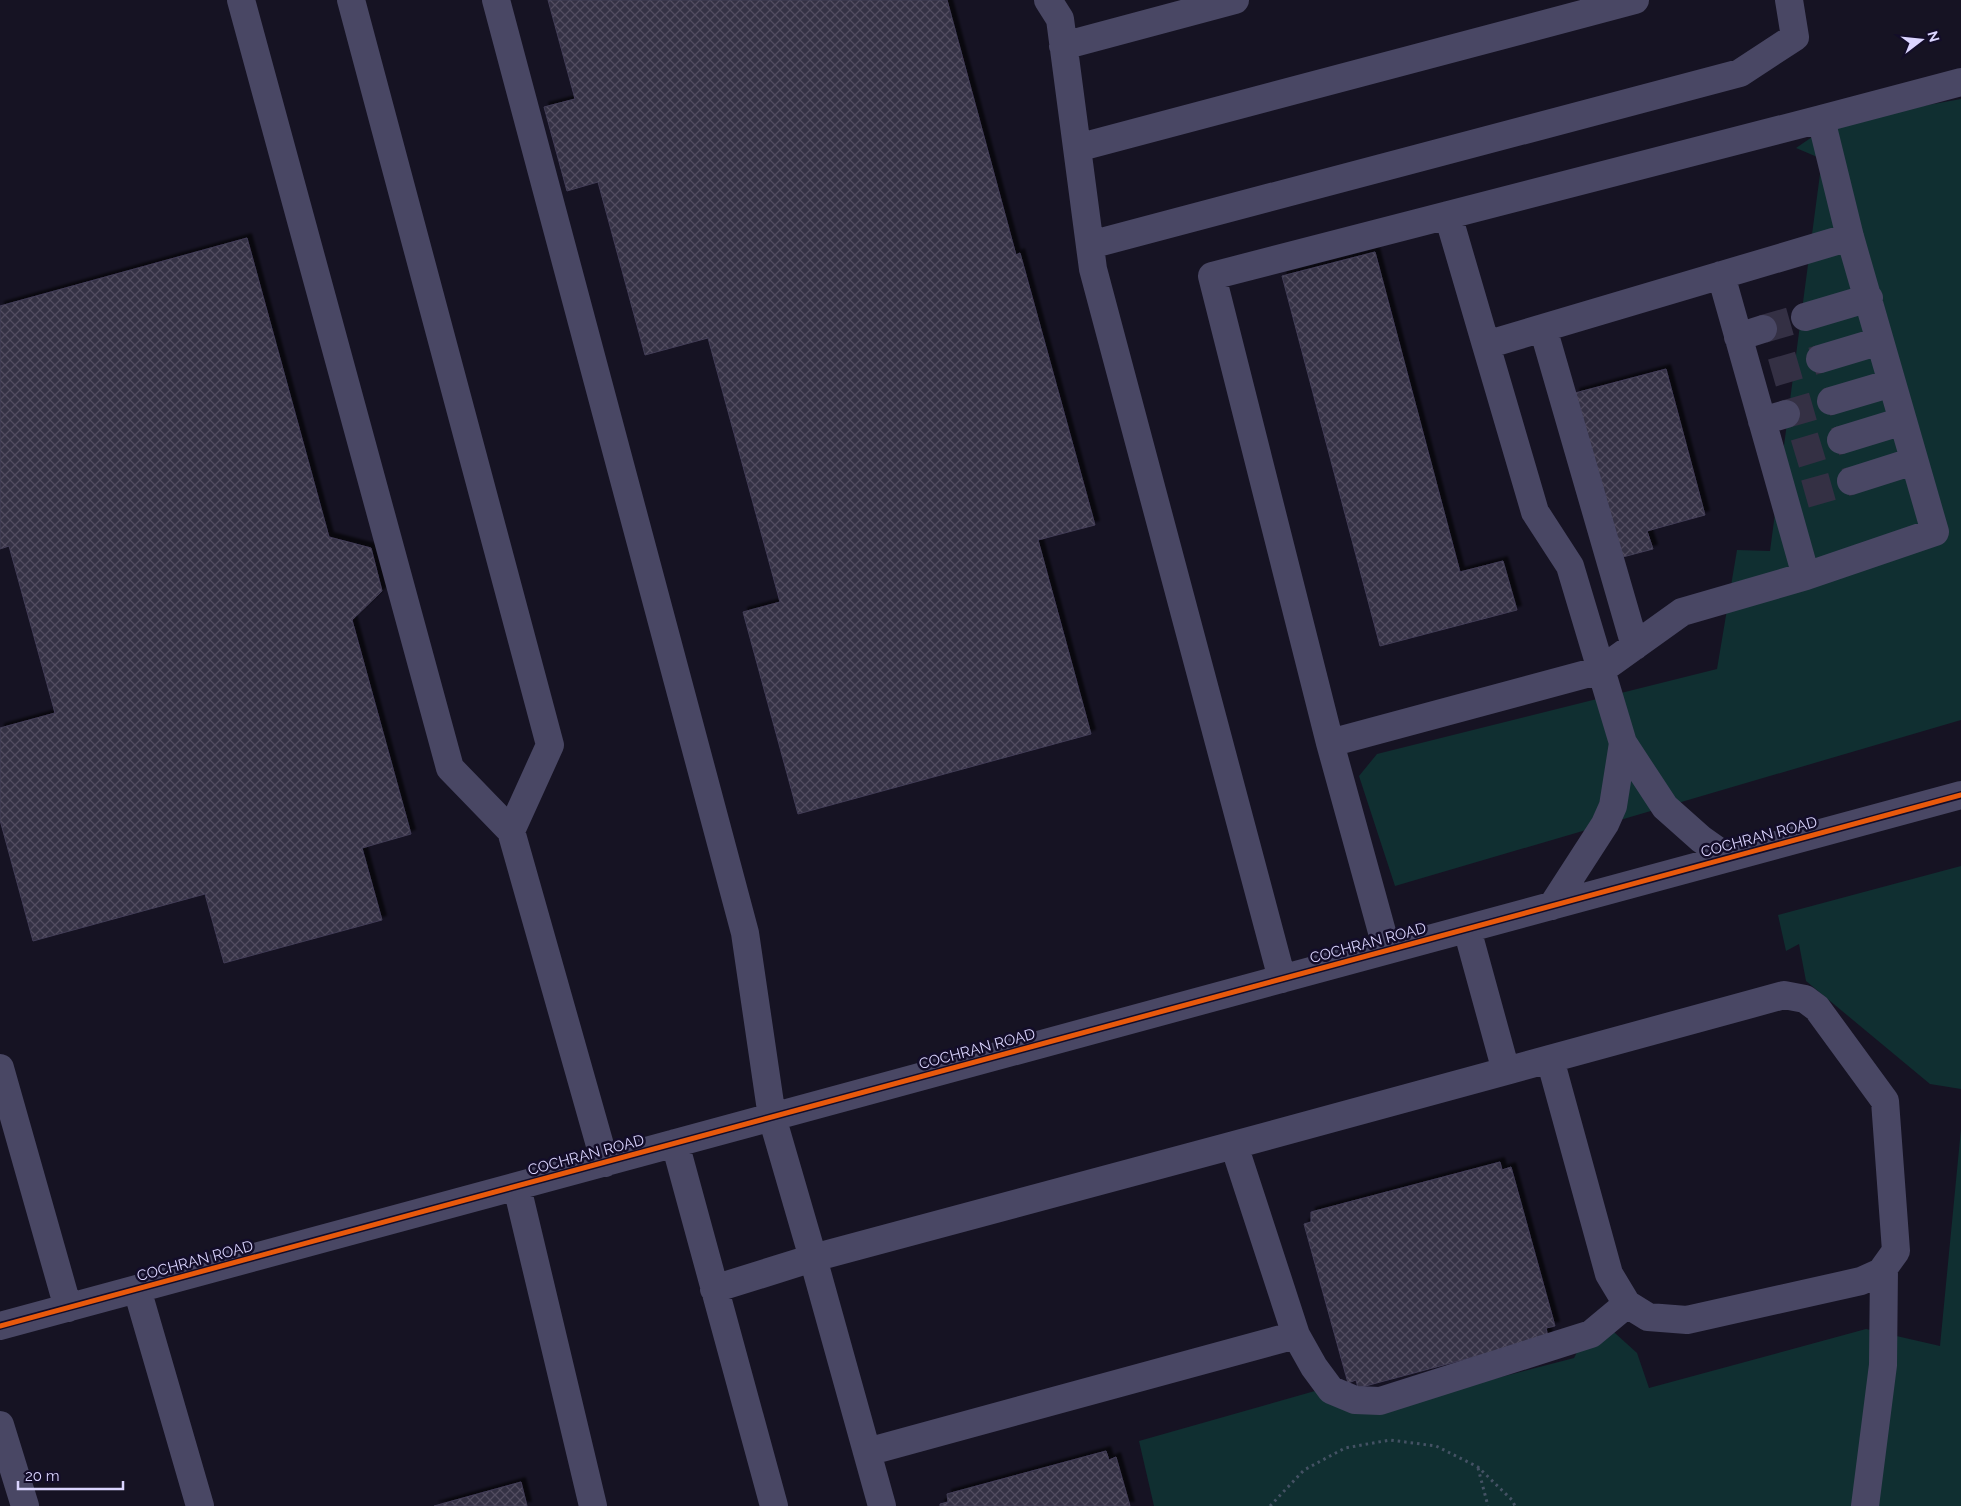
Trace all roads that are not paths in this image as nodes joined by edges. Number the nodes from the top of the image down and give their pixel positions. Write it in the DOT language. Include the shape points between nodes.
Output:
graph roads {
  1 [pos="241,0"];
  2 [pos="351,0"];
  3 [pos="496,0"];
  4 [pos="1048,0"];
  5 [pos="1235,0"];
  6 [pos="1634,0"];
  7 [pos="1789,0"];
  8 [pos="1064,46"];
  9 [pos="1961,82"];
  10 [pos="1821,119"];
  11 [pos="1077,148"];
  12 [pos="1448,215"];
  13 [pos="1850,237"];
  14 [pos="1090,245"];
  15 [pos="1720,275"];
  16 [pos="1869,298"];
  17 [pos="1805,317"];
  18 [pos="1543,328"];
  19 [pos="1880,341"];
  20 [pos="1486,345"];
  21 [pos="1820,359"];
  22 [pos="1892,383"];
  23 [pos="1831,400"];
  24 [pos="1903,421"];
  25 [pos="1841,440"];
  26 [pos="1914,461"];
  27 [pos="1851,481"];
  28 [pos="1806,576"];
  29 [pos="1635,646"];
  30 [pos="1601,670"];
  31 [pos="1330,743"];
  32 [pos="1623,743"];
  33 [pos="1961,795"];
  34 [pos="511,831"];
  35 [pos="1728,858"];
  36 [pos="1552,906"];
  37 [pos="1466,929"];
  38 [pos="1387,950"];
  39 [pos="1282,979"];
  40 [pos="1550,1059"];
  41 [pos="0,1068"];
  42 [pos="1506,1071"];
  43 [pos="772,1118"];
  44 [pos="676,1143"];
  45 [pos="1234,1144"];
  46 [pos="605,1162"];
  47 [pos="517,1186"];
  48 [pos="813,1258"];
  49 [pos="1884,1268"];
  50 [pos="138,1289"];
  51 [pos="714,1289"];
  52 [pos="1628,1304"];
  53 [pos="68,1308"];
  54 [pos="0,1326"];
  55 [pos="1296,1335"];
  56 [pos="0,1425"];
  57 [pos="867,1452"];
  58 [pos="25,1506"];
  59 [pos="200,1506"];
  60 [pos="593,1506"];
  61 [pos="774,1506"];
  62 [pos="882,1506"];
  63 [pos="1864,1506"];
  1 -- 34 [label="street" via="450,768"];
  2 -- 34 [label="street" via="550,745"];
  3 -- 43 [label="street" via="745,934"];
  4 -- 8 [label="street" via="1060,19"];
  5 -- 8 [label="street"];
  6 -- 11 [label="street"];
  7 -- 14 [label="street" via="1795,37 1740,73"];
  8 -- 11 [label="street"];
  9 -- 10 [label="street"];
  10 -- 12 [label="street"];
  10 -- 13 [label="street"];
  11 -- 14 [label="street"];
  12 -- 20 [label="street"];
  12 -- 31 [label="street" via="1212,276"];
  13 -- 15 [label="street"];
  13 -- 16 [label="street"];
  14 -- 39 [label="street" via="1098,288"];
  15 -- 18 [label="street"];
  15 -- 28 [label="street" via="1750,333 1795,498"];
  16 -- 17 [label="street"];
  16 -- 19 [label="street"];
  18 -- 20 [label="street"];
  18 -- 29 [label="street"];
  19 -- 21 [label="street"];
  19 -- 22 [label="street"];
  20 -- 30 [label="street" via="1535,512 1570,566"];
  22 -- 23 [label="street"];
  22 -- 24 [label="street"];
  24 -- 25 [label="street"];
  24 -- 26 [label="street"];
  26 -- 27 [label="street"];
  26 -- 28 [label="street" via="1935,532"];
  28 -- 29 [label="street" via="1682,612"];
  29 -- 30 [label="street"];
  30 -- 31 [label="street"];
  30 -- 32 [label="street"];
  31 -- 38 [label="street"];
  32 -- 35 [label="street" via="1666,807"];
  32 -- 36 [label="street" via="1613,806 1605,824"];
  33 -- 35 [label="street, COCHRAN ROAD"];
  34 -- 46 [label="street"];
  35 -- 36 [label="street, COCHRAN ROAD"];
  36 -- 37 [label="street, COCHRAN ROAD"];
  37 -- 38 [label="street, COCHRAN ROAD"];
  37 -- 42 [label="street"];
  38 -- 39 [label="street, COCHRAN ROAD"];
  39 -- 43 [label="street, COCHRAN ROAD"];
  40 -- 42 [label="street"];
  40 -- 49 [label="street" via="1784,994 1805,998 1817,1008 1884,1101 1896,1251"];
  40 -- 52 [label="street" via="1609,1274"];
  41 -- 53 [label="street"];
  42 -- 45 [label="street"];
  43 -- 44 [label="street, COCHRAN ROAD"];
  43 -- 48 [label="street"];
  44 -- 46 [label="street, COCHRAN ROAD"];
  44 -- 51 [label="street"];
  45 -- 48 [label="street"];
  45 -- 55 [label="street"];
  46 -- 47 [label="street, COCHRAN ROAD"];
  47 -- 50 [label="street, COCHRAN ROAD"];
  47 -- 60 [label="street"];
  48 -- 51 [label="street"];
  48 -- 57 [label="street"];
  49 -- 52 [label="street" via="1861,1281 1687,1320 1648,1317"];
  49 -- 63 [label="street" via="1883,1365"];
  50 -- 53 [label="street, COCHRAN ROAD"];
  50 -- 59 [label="street"];
  51 -- 61 [label="street"];
  52 -- 55 [label="street" via="1591,1334 1380,1401 1355,1400 1332,1390"];
  53 -- 54 [label="street, COCHRAN ROAD"];
  55 -- 57 [label="street"];
  56 -- 58 [label="street"];
  57 -- 62 [label="street"];
}
